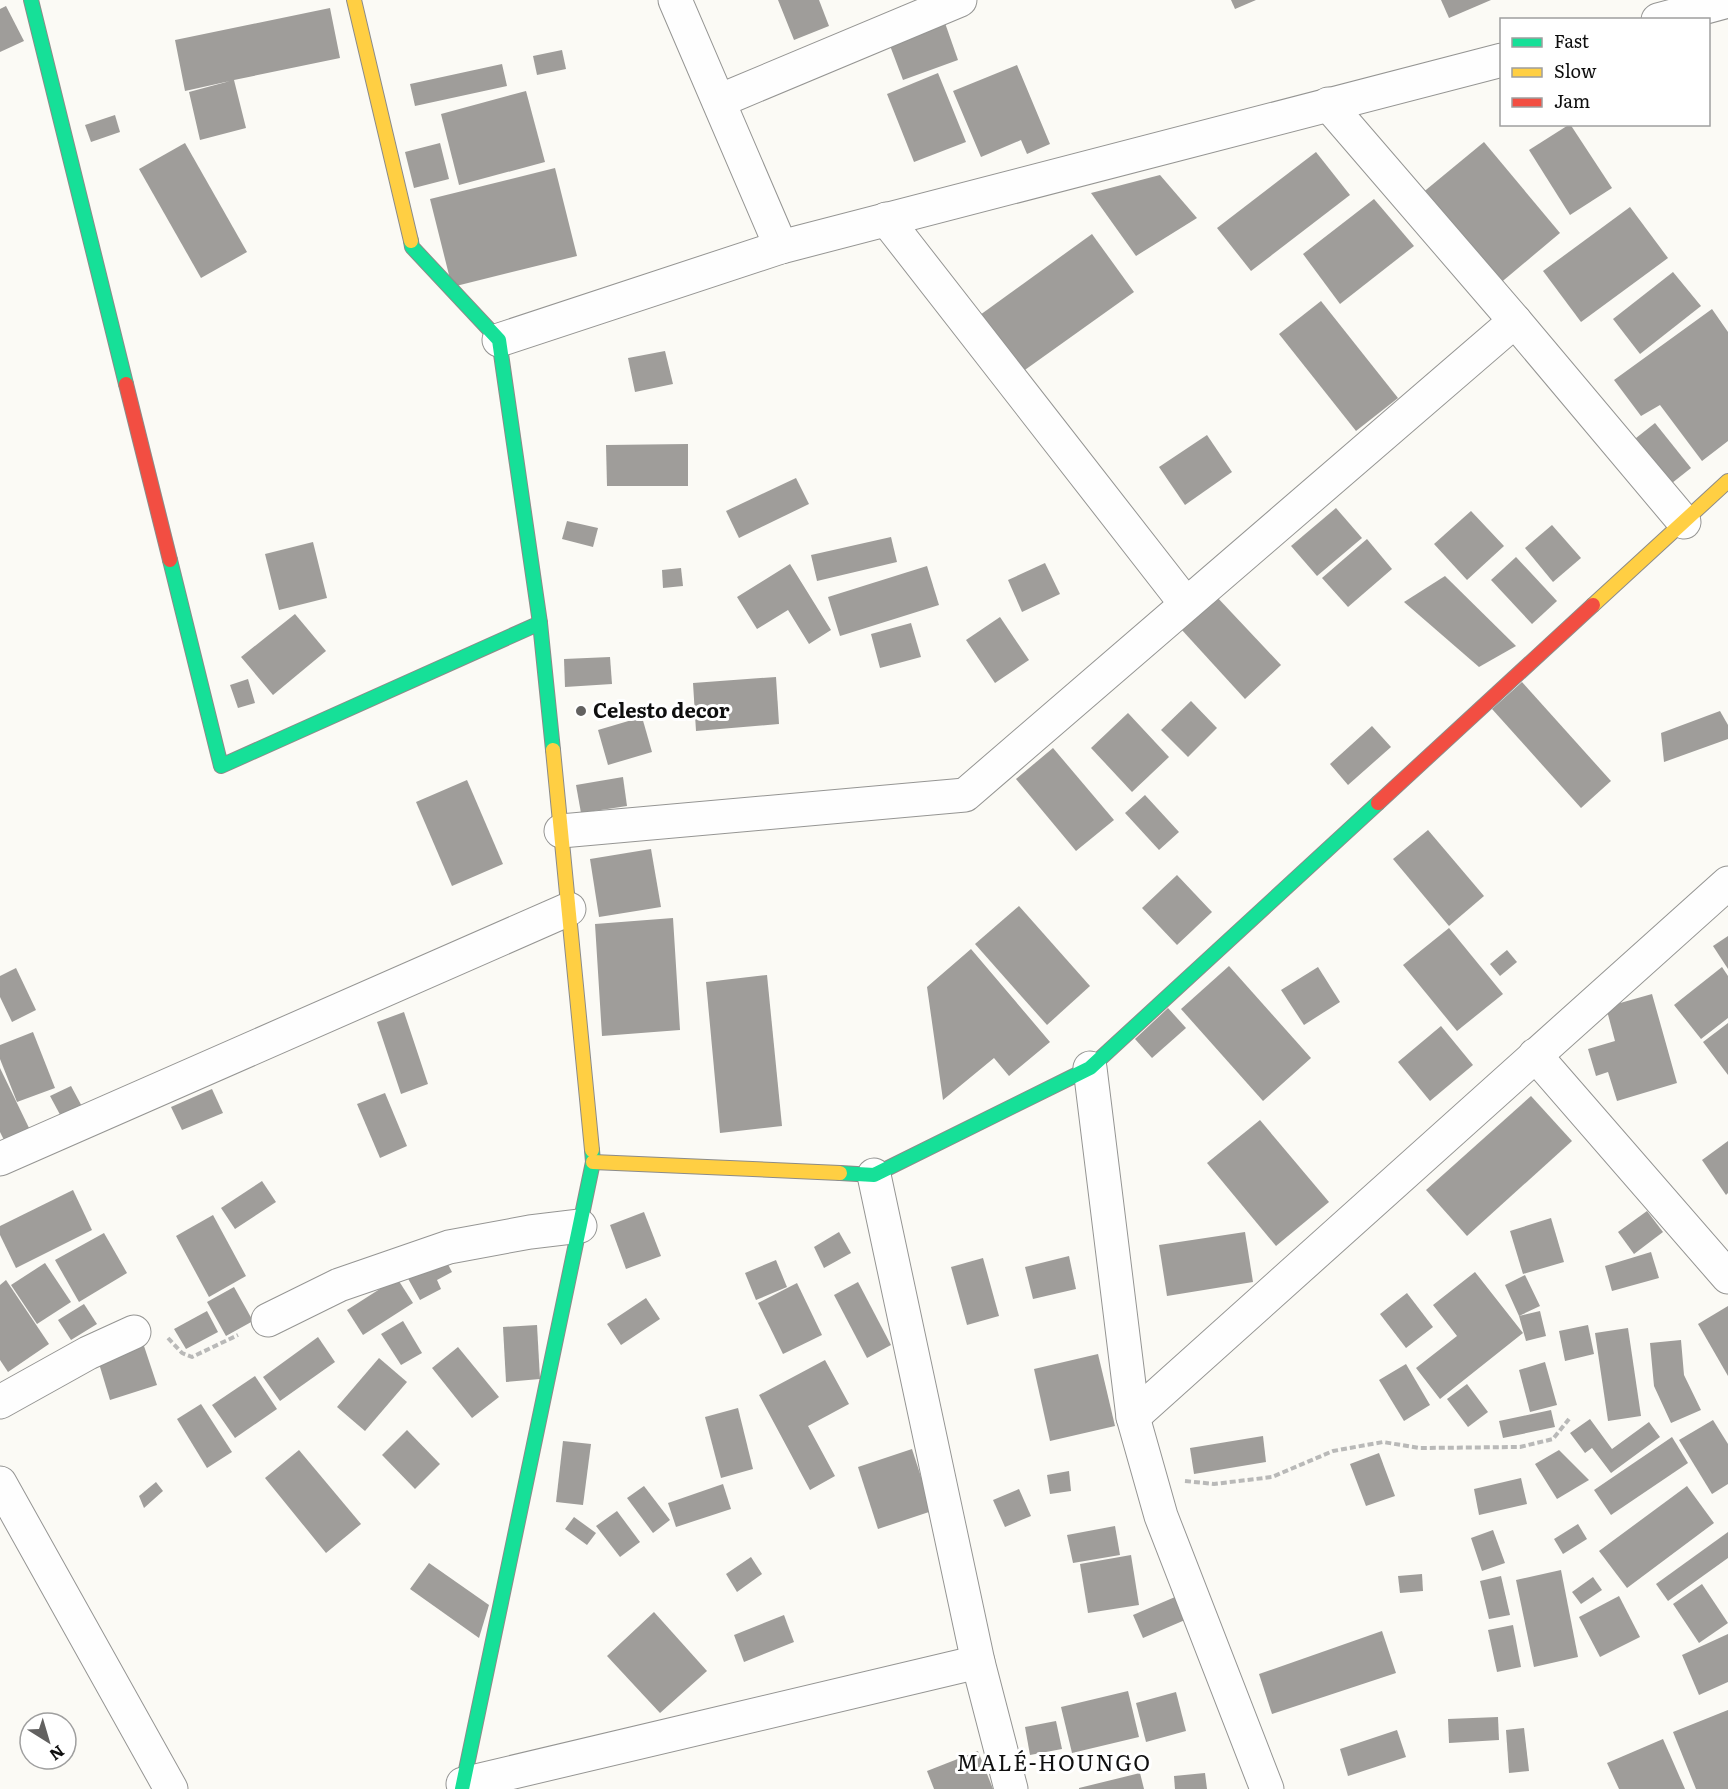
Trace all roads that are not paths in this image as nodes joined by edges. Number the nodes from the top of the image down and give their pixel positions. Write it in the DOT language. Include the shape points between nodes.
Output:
graph roads {
  1 [pos="31,0"];
  2 [pos="354,0"];
  3 [pos="675,0"];
  4 [pos="960,0"];
  5 [pos="1728,1"];
  6 [pos="1665,18"];
  7 [pos="1500,61"];
  8 [pos="718,101"];
  9 [pos="1328,104"];
  10 [pos="886,219"];
  11 [pos="781,247"];
  12 [pos="1515,321"];
  13 [pos="499,340"];
  14 [pos="1728,481"];
  15 [pos="1684,522"];
  16 [pos="1186,604"];
  17 [pos="540,623"];
  18 [pos="561,831"];
  19 [pos="1728,883"];
  20 [pos="568,909"];
  21 [pos="1535,1055"];
  22 [pos="1090,1068"];
  23 [pos="0,1159"];
  24 [pos="593,1162"];
  25 [pos="874,1175"];
  26 [pos="580,1226"];
  27 [pos="1728,1277"];
  28 [pos="268,1320"];
  29 [pos="134,1332"];
  30 [pos="0,1402"];
  31 [pos="1133,1417"];
  32 [pos="0,1483"];
  33 [pos="978,1662"];
  34 [pos="463,1787"];
  35 [pos="171,1789"];
  36 [pos="1011,1789"];
  37 [pos="1267,1789"];
  1 -- 17 [label="street" via="221,766"];
  2 -- 13 [label="street" via="412,247"];
  3 -- 8 [label="street"];
  4 -- 8 [label="street"];
  5 -- 6 [label="street"];
  7 -- 9 [label="street"];
  8 -- 11 [label="street"];
  9 -- 10 [label="street"];
  9 -- 12 [label="street"];
  10 -- 11 [label="street"];
  10 -- 16 [label="street"];
  11 -- 13 [label="street"];
  12 -- 15 [label="street"];
  12 -- 16 [label="street"];
  13 -- 17 [label="street"];
  14 -- 15 [label="street"];
  15 -- 22 [label="street"];
  16 -- 18 [label="street" via="965,795"];
  17 -- 18 [label="street"];
  18 -- 20 [label="street"];
  19 -- 21 [label="street"];
  20 -- 23 [label="street"];
  20 -- 24 [label="street"];
  21 -- 27 [label="street"];
  21 -- 31 [label="street"];
  22 -- 25 [label="street"];
  22 -- 31 [label="street"];
  24 -- 25 [label="street"];
  24 -- 26 [label="street"];
  25 -- 33 [label="street"];
  26 -- 28 [label="street" via="449,1247 339,1285"];
  26 -- 34 [label="street"];
  29 -- 30 [label="street"];
  31 -- 37 [label="street" via="1161,1516"];
  32 -- 35 [label="street"];
  33 -- 34 [label="street"];
  33 -- 36 [label="street"];
}
